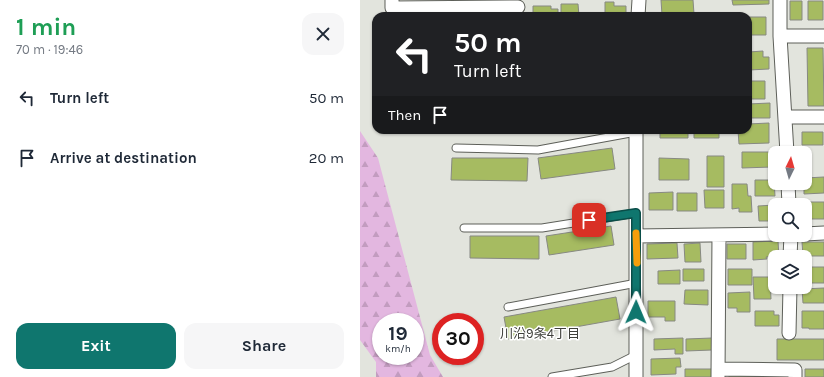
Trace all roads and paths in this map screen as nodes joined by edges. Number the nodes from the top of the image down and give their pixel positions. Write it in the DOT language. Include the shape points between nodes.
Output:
graph roads {
  1 [pos="392,0"];
  2 [pos="639,0"];
  3 [pos="780,0"];
  4 [pos="518,8"];
  5 [pos="638,12"];
  6 [pos="780,36"];
  7 [pos="824,36"];
  8 [pos="785,117"];
  9 [pos="824,117"];
  10 [pos="621,134"];
  11 [pos="636,134"];
  12 [pos="787,146"];
  13 [pos="456,148"];
  14 [pos="636,213"];
  15 [pos="464,228"];
  16 [pos="824,233"];
  17 [pos="768,234"];
  18 [pos="812,234"];
  19 [pos="636,236"];
  20 [pos="719,236"];
  21 [pos="637,283"];
  22 [pos="790,294"];
  23 [pos="508,307"];
  24 [pos="789,333"];
  25 [pos="636,355"];
  26 [pos="718,373"];
  27 [pos="552,377"];
  28 [pos="636,377"];
  29 [pos="795,377"];
  1 -- 4 [label="street" via="392,8"];
  2 -- 5 [label="street"];
  3 -- 6 [label="street"];
  6 -- 7 [label="street"];
  6 -- 8 [label="street"];
  8 -- 9 [label="street"];
  8 -- 12 [label="street"];
  10 -- 13 [label="lane" via="538,150"];
  11 -- 14 [label="street"];
  14 -- 15 [label="lane" via="542,228"];
  14 -- 19 [label="street"];
  16 -- 18 [label="street"];
  17 -- 20 [label="street"];
  19 -- 20 [label="street"];
  19 -- 21 [label="street"];
  20 -- 26 [label="street"];
  21 -- 23 [label="lane"];
  21 -- 25 [label="street"];
  22 -- 24 [label="street"];
  25 -- 27 [label="lane" via="612,367"];
  25 -- 28 [label="street"];
  26 -- 29 [label="street" via="795,370"];
}
